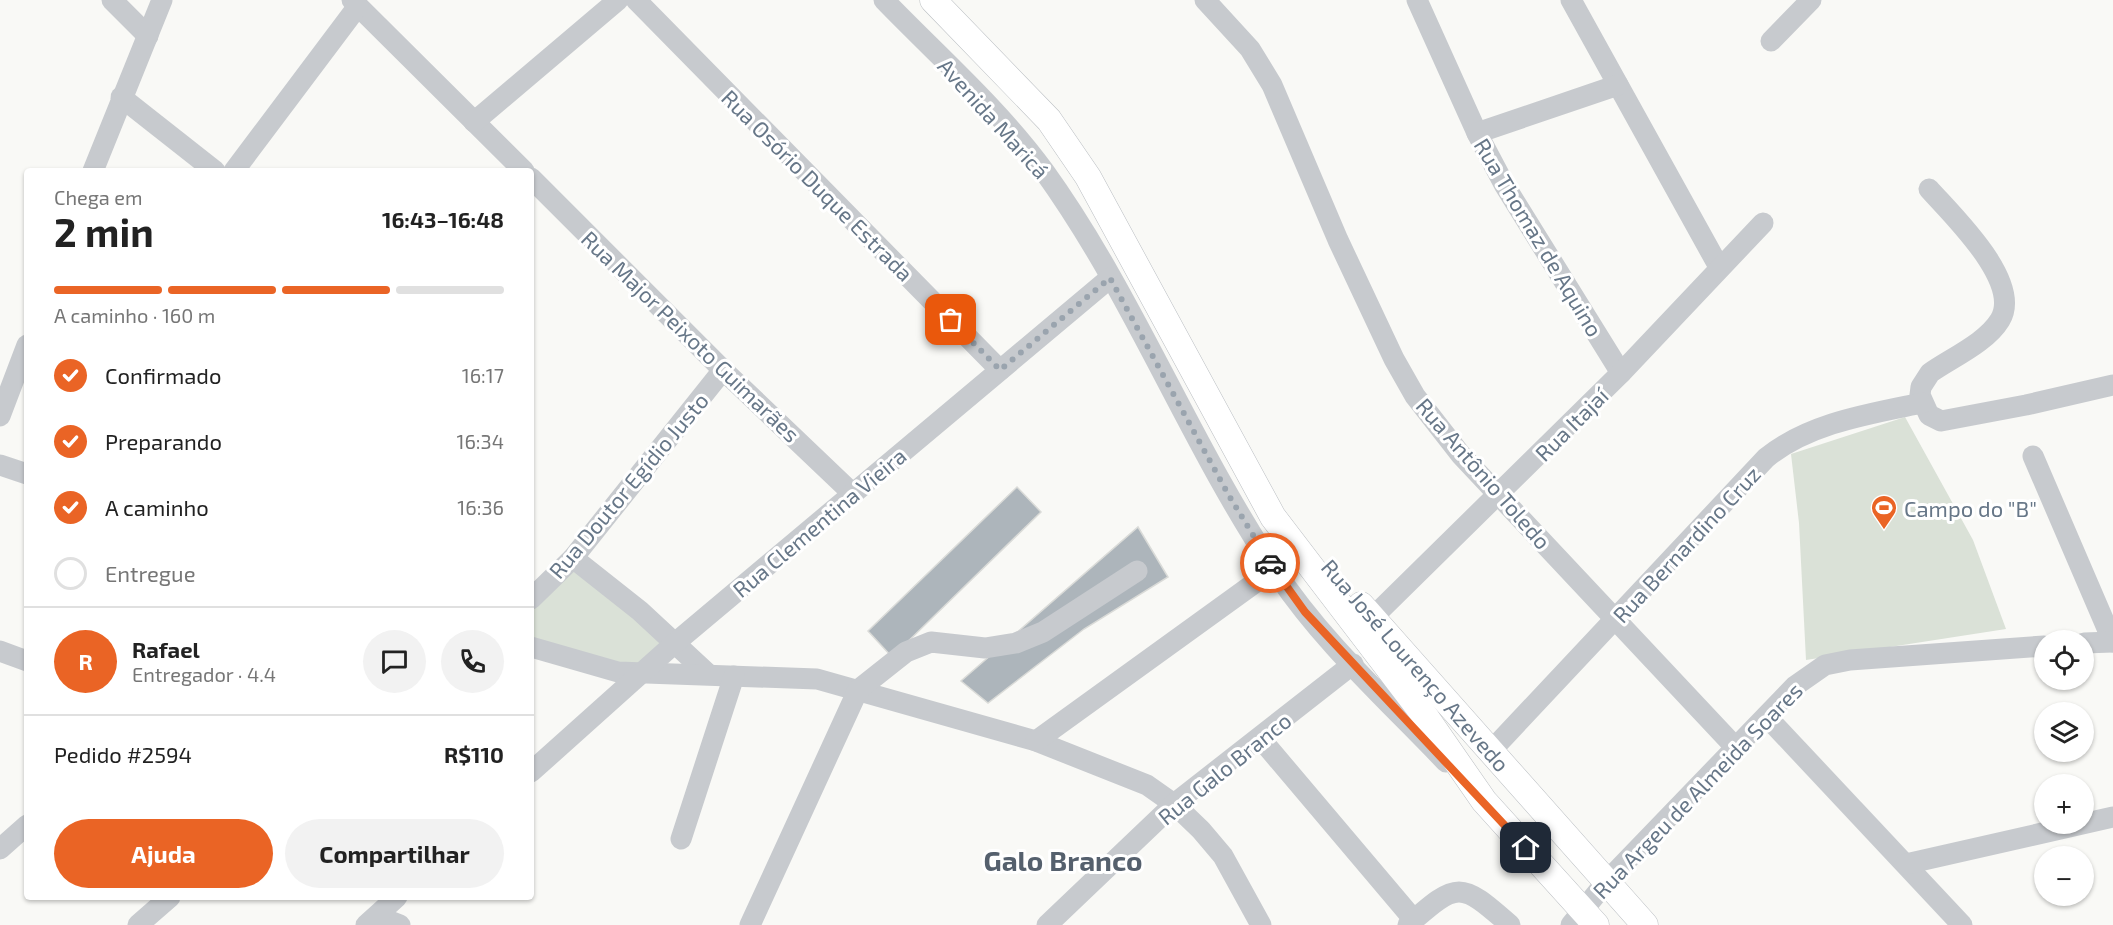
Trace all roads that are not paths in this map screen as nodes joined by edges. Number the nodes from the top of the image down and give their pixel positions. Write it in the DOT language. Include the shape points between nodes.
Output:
graph roads {
  1 [pos="112,0"];
  2 [pos="162,0"];
  3 [pos="618,0"];
  4 [pos="636,0"];
  5 [pos="884,0"];
  6 [pos="933,0"];
  7 [pos="1205,0"];
  8 [pos="1417,0"];
  9 [pos="1571,0"];
  10 [pos="1811,0"];
  11 [pos="355,3"];
  12 [pos="148,36"];
  13 [pos="1771,41"];
  14 [pos="1618,85"];
  15 [pos="122,97"];
  16 [pos="474,122"];
  17 [pos="1477,133"];
  18 [pos="94,168"];
  19 [pos="211,168"];
  20 [pos="236,168"];
  21 [pos="521,168"];
  22 [pos="534,181"];
  23 [pos="1929,189"];
  24 [pos="1763,223"];
  25 [pos="1719,267"];
  26 [pos="1110,278"];
  27 [pos="24,353"];
  28 [pos="723,370"];
  29 [pos="1000,370"];
  30 [pos="1621,373"];
  31 [pos="2113,385"];
  32 [pos="1922,403"];
  33 [pos="0,416"];
  34 [pos="2033,456"];
  35 [pos="0,465"];
  36 [pos="24,473"];
  37 [pos="1251,478"];
  38 [pos="852,494"];
  39 [pos="1500,495"];
  40 [pos="573,558"];
  41 [pos="1274,569"];
  42 [pos="1137,571"];
  43 [pos="534,596"];
  44 [pos="1372,618"];
  45 [pos="1616,619"];
  46 [pos="2113,642"];
  47 [pos="675,643"];
  48 [pos="2094,643"];
  49 [pos="534,647"];
  50 [pos="2034,647"];
  51 [pos="0,651"];
  52 [pos="24,660"];
  53 [pos="1353,664"];
  54 [pos="640,674"];
  55 [pos="708,674"];
  56 [pos="734,676"];
  57 [pos="858,690"];
  58 [pos="1767,717"];
  59 [pos="1260,738"];
  60 [pos="1036,741"];
  61 [pos="1737,749"];
  62 [pos="1490,752"];
  63 [pos="534,769"];
  64 [pos="1484,801"];
  65 [pos="1174,804"];
  66 [pos="2113,817"];
  67 [pos="24,828"];
  68 [pos="681,839"];
  69 [pos="0,849"];
  70 [pos="1906,864"];
  71 [pos="1606,882"];
  72 [pos="167,900"];
  73 [pos="394,900"];
  74 [pos="1583,920"];
  75 [pos="371,921"];
  76 [pos="1411,923"];
  77 [pos="138,925"];
  78 [pos="400,925"];
  79 [pos="750,925"];
  80 [pos="1047,925"];
  81 [pos="1261,925"];
  82 [pos="1510,925"];
  83 [pos="1645,925"];
  84 [pos="1962,925"];
  1 -- 12 [label="street"];
  2 -- 12 [label="street"];
  3 -- 16 [label="street"];
  4 -- 29 [label="street, Rua Osório Duque Estrada"];
  5 -- 26 [label="street, Avenida Maricá" via="1009,129 1042,169"];
  6 -- 37 [label="main road" via="1049,120 1088,177"];
  7 -- 39 [label="street, Rua Antônio Toledo" via="1250,49 1272,85 1338,240 1415,396 1461,455"];
  8 -- 17 [label="street, Rua Thomaz de Aquino"];
  9 -- 14 [label="street"];
  10 -- 13 [label="street"];
  11 -- 16 [label="street"];
  11 -- 20 [label="street"];
  12 -- 15 [label="street"];
  14 -- 17 [label="street"];
  14 -- 25 [label="street"];
  15 -- 18 [label="street"];
  15 -- 19 [label="street"];
  16 -- 21 [label="street"];
  17 -- 30 [label="street, Rua Thomaz de Aquino" via="1504,186"];
  22 -- 28 [label="street, Rua Major Peixoto Guimarães"];
  23 -- 32 [label="street" via="1983,250 2003,295 2003,311 1999,321 1980,339 1930,373 1921,387"];
  24 -- 25 [label="street, Rua Itajaí"];
  25 -- 30 [label="street, Rua Itajaí"];
  26 -- 29 [label="street, Rua Clementina Vieira"];
  26 -- 41 [label="street, Avenida Maricá" via="1228,494"];
  27 -- 33 [label="street"];
  28 -- 38 [label="street, Rua Major Peixoto Guimarães"];
  28 -- 40 [label="street, Rua Doutor Egídio Justo"];
  29 -- 38 [label="street, Rua Clementina Vieira"];
  30 -- 39 [label="street, Rua Itajaí"];
  31 -- 32 [label="street" via="1941,421 1929,415"];
  32 -- 45 [label="street, Rua Bernardino Cruz" via="1860,416 1785,442"];
  34 -- 46 [label="street"];
  35 -- 36 [label="street"];
  37 -- 44 [label="main road, Rua José Lourenço Azevedo"];
  37 -- 64 [label="main road, Rua José Lourenço Azevedo" via="1273,517 1418,706"];
  38 -- 47 [label="street, Rua Clementina Vieira"];
  39 -- 44 [label="street, Rua Itajaí"];
  39 -- 45 [label="street, Rua Antônio Toledo"];
  40 -- 43 [label="street, Rua Doutor Egídio Justo"];
  40 -- 47 [label="street"];
  41 -- 53 [label="street, Avenida Maricá" via="1305,612"];
  41 -- 60 [label="street"];
  42 -- 57 [label="street" via="1043,632 1016,643 985,648 931,642 906,652"];
  44 -- 62 [label="main road, Rua José Lourenço Azevedo"];
  45 -- 61 [label="street, Rua Antônio Toledo"];
  45 -- 62 [label="street, Rua Bernardino Cruz"];
  46 -- 48 [label="street"];
  47 -- 54 [label="street, Rua Clementina Vieira"];
  47 -- 55 [label="street"];
  49 -- 54 [label="street" via="618,672"];
  50 -- 58 [label="street, Rua Argeu de Almeida Soares" via="1873,657 1826,665 1795,686"];
  51 -- 52 [label="street"];
  53 -- 59 [label="street, Rua Galo Branco"];
  53 -- 64 [label="street, Avenida Maricá"];
  54 -- 55 [label="street"];
  54 -- 63 [label="street, Rua Clementina Vieira"];
  55 -- 56 [label="street"];
  56 -- 57 [label="street" via="817,679"];
  56 -- 68 [label="street"];
  57 -- 60 [label="street"];
  57 -- 79 [label="street"];
  58 -- 61 [label="street, Rua Argeu de Almeida Soares"];
  58 -- 70 [label="street"];
  59 -- 65 [label="street, Rua Galo Branco"];
  59 -- 76 [label="street"];
  60 -- 65 [label="street" via="1147,785"];
  61 -- 71 [label="street, Rua Argeu de Almeida Soares"];
  62 -- 71 [label="main road, Rua José Lourenço Azevedo"];
  64 -- 74 [label="main road, Rua José Lourenço Azevedo"];
  65 -- 80 [label="street, Rua Galo Branco"];
  65 -- 81 [label="street" via="1223,856"];
  66 -- 70 [label="street"];
  67 -- 69 [label="street"];
  70 -- 84 [label="street"];
  71 -- 74 [label="street, Rua Argeu de Almeida Soares"];
  71 -- 83 [label="main road, Rua José Lourenço Azevedo"];
  72 -- 77 [label="street"];
  73 -- 75 [label="street"];
  75 -- 78 [label="street"];
  76 -- 82 [label="street" via="1440,897 1456,890 1483,901"];
}
